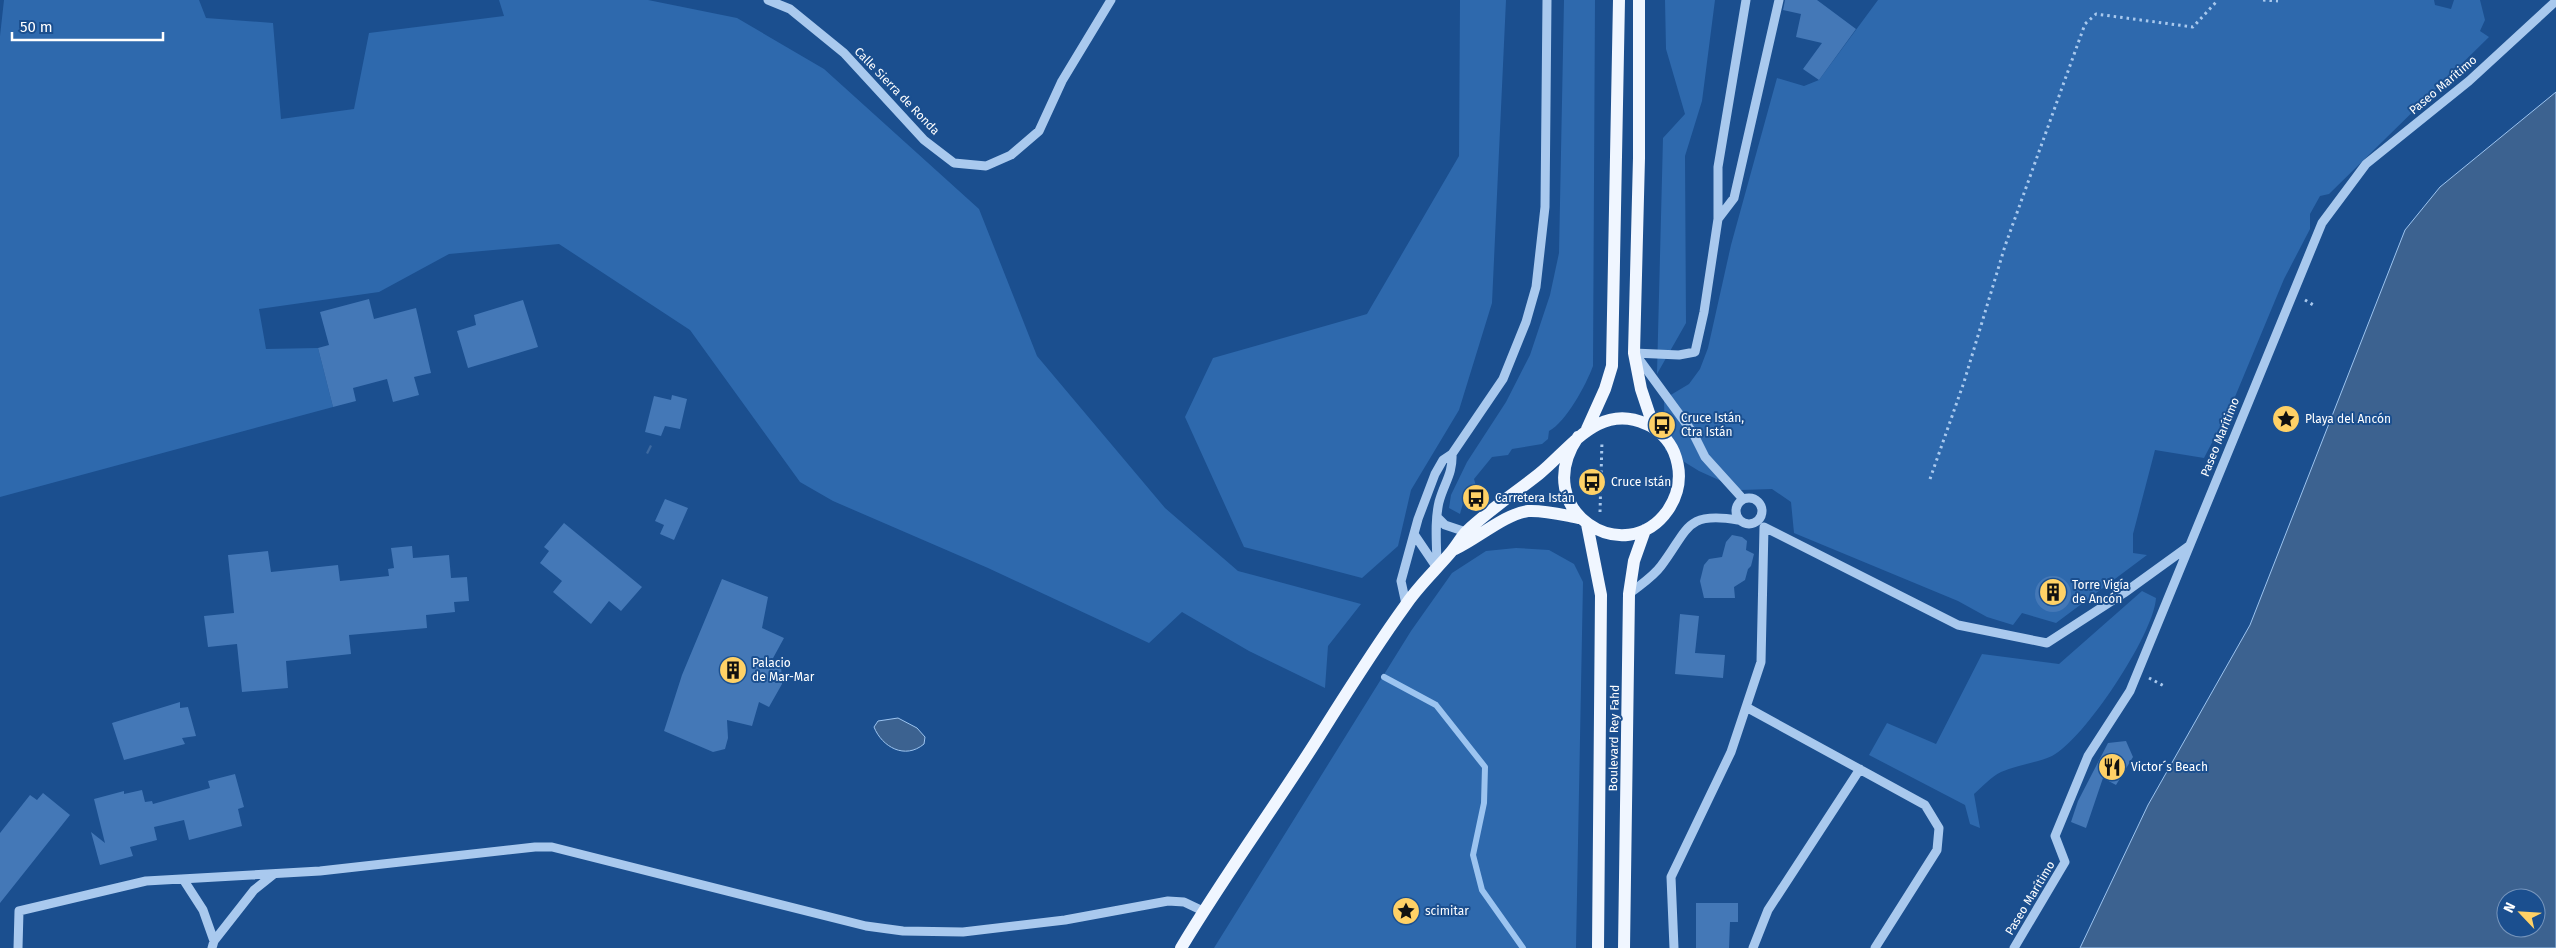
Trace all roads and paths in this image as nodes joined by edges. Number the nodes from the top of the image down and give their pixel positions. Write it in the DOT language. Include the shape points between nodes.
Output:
graph roads {
  1 [pos="768,0"];
  2 [pos="1111,0"];
  3 [pos="1547,0"];
  4 [pos="1619,0"];
  5 [pos="1639,0"];
  6 [pos="1746,0"];
  7 [pos="1779,0"];
  8 [pos="2218,0"];
  9 [pos="2262,0"];
  10 [pos="2556,1"];
  11 [pos="2278,2"];
  12 [pos="1718,219"];
  13 [pos="1634,353"];
  14 [pos="1654,428"];
  15 [pos="1582,433"];
  16 [pos="1602,440"];
  17 [pos="1452,454"];
  18 [pos="1930,479"];
  19 [pos="1742,499"];
  20 [pos="1437,517"];
  21 [pos="1600,520"];
  22 [pos="1738,520"];
  23 [pos="1583,521"];
  24 [pos="1645,530"];
  25 [pos="1466,532"];
  26 [pos="1414,534"];
  27 [pos="2189,546"];
  28 [pos="1452,550"];
  29 [pos="1436,568"];
  30 [pos="1630,594"];
  31 [pos="1406,604"];
  32 [pos="1746,707"];
  33 [pos="1860,769"];
  34 [pos="274,874"];
  35 [pos="183,879"];
  36 [pos="1203,911"];
  37 [pos="213,944"];
  38 [pos="18,948"];
  39 [pos="1181,948"];
  40 [pos="1598,948"];
  41 [pos="1624,948"];
  42 [pos="1674,948"];
  43 [pos="1753,948"];
  44 [pos="1875,948"];
  45 [pos="2014,948"];
  1 -- 2 [label="street, Calle Sierra de Ronda" via="790,9 844,54 924,140 954,163 986,166 1011,155 1039,131 1062,81"];
  3 -- 17 [label="street" via="1545,207 1536,287 1503,379"];
  4 -- 15 [label="main road" via="1612,366 1605,389"];
  5 -- 13 [label="main road" via="1640,158"];
  6 -- 12 [label="street" via="1718,167"];
  7 -- 12 [label="street" via="1734,198"];
  8 -- 18 [label="path" via="2193,27 2096,14 2086,24 2005,246 1964,382"];
  9 -- 11 [label="path"];
  10 -- 27 [label="street, Paseo Marítimo" via="2469,81 2366,164 2322,222"];
  12 -- 13 [label="street" via="1695,352 1679,356"];
  13 -- 14 [label="main road" via="1641,389"];
  13 -- 19 [label="street" via="1693,433 1705,457"];
  14 -- 15 [label="main road" via="1643,422 1620,418 1609,419"];
  14 -- 24 [label="main road" via="1672,448 1679,475 1673,502 1665,514"];
  15 -- 23 [label="main road" via="1566,459 1563,472 1567,497"];
  15 -- 25 [label="main road" via="1546,468"];
  16 -- 21 [label="path"];
  17 -- 20 [label="street" via="1453,468 1439,501"];
  17 -- 26 [label="street" via="1443,460 1434,474"];
  19 -- 22 [label="street" via="1736,508"];
  19 -- 22 [label="street" via="1748,497 1759,502 1762,513 1760,519 1749,524"];
  20 -- 25 [label="street" via="1445,525"];
  20 -- 29 [label="street"];
  22 -- 30 [label="street" via="1713,516 1700,518 1685,531 1660,568"];
  23 -- 24 [label="main road" via="1603,532 1615,534"];
  23 -- 28 [label="main road" via="1528,511 1511,516 1472,542"];
  23 -- 40 [label="main road, Boulevard Rey Fahd" via="1601,595"];
  24 -- 30 [label="main road, Boulevard Rey Fahd" via="1634,560"];
  25 -- 28 [label="main road"];
  26 -- 29 [label="street"];
  26 -- 31 [label="street" via="1401,581"];
  27 -- 32 [label="street" via="2124,593 2047,642 1958,625 1764,527 1761,662"];
  27 -- 45 [label="street, Paseo Marítimo" via="2130,691 2088,756 2054,836 2065,862"];
  28 -- 29 [label="main road"];
  29 -- 31 [label="main road"];
  30 -- 41 [label="main road, Boulevard Rey Fahd"];
  31 -- 36 [label="main road"];
  32 -- 33 [label="street"];
  32 -- 42 [label="street" via="1731,752 1671,877"];
  33 -- 43 [label="street" via="1768,910"];
  33 -- 44 [label="street" via="1925,804 1939,828 1937,850"];
  34 -- 35 [label="street"];
  34 -- 36 [label="street" via="552,847 866,926 903,931 972,931 1065,920 1168,901 1184,902"];
  34 -- 37 [label="street" via="254,890"];
  35 -- 37 [label="street" via="203,910"];
  35 -- 38 [label="street" via="146,882 19,911"];
  36 -- 39 [label="main road"];
}
